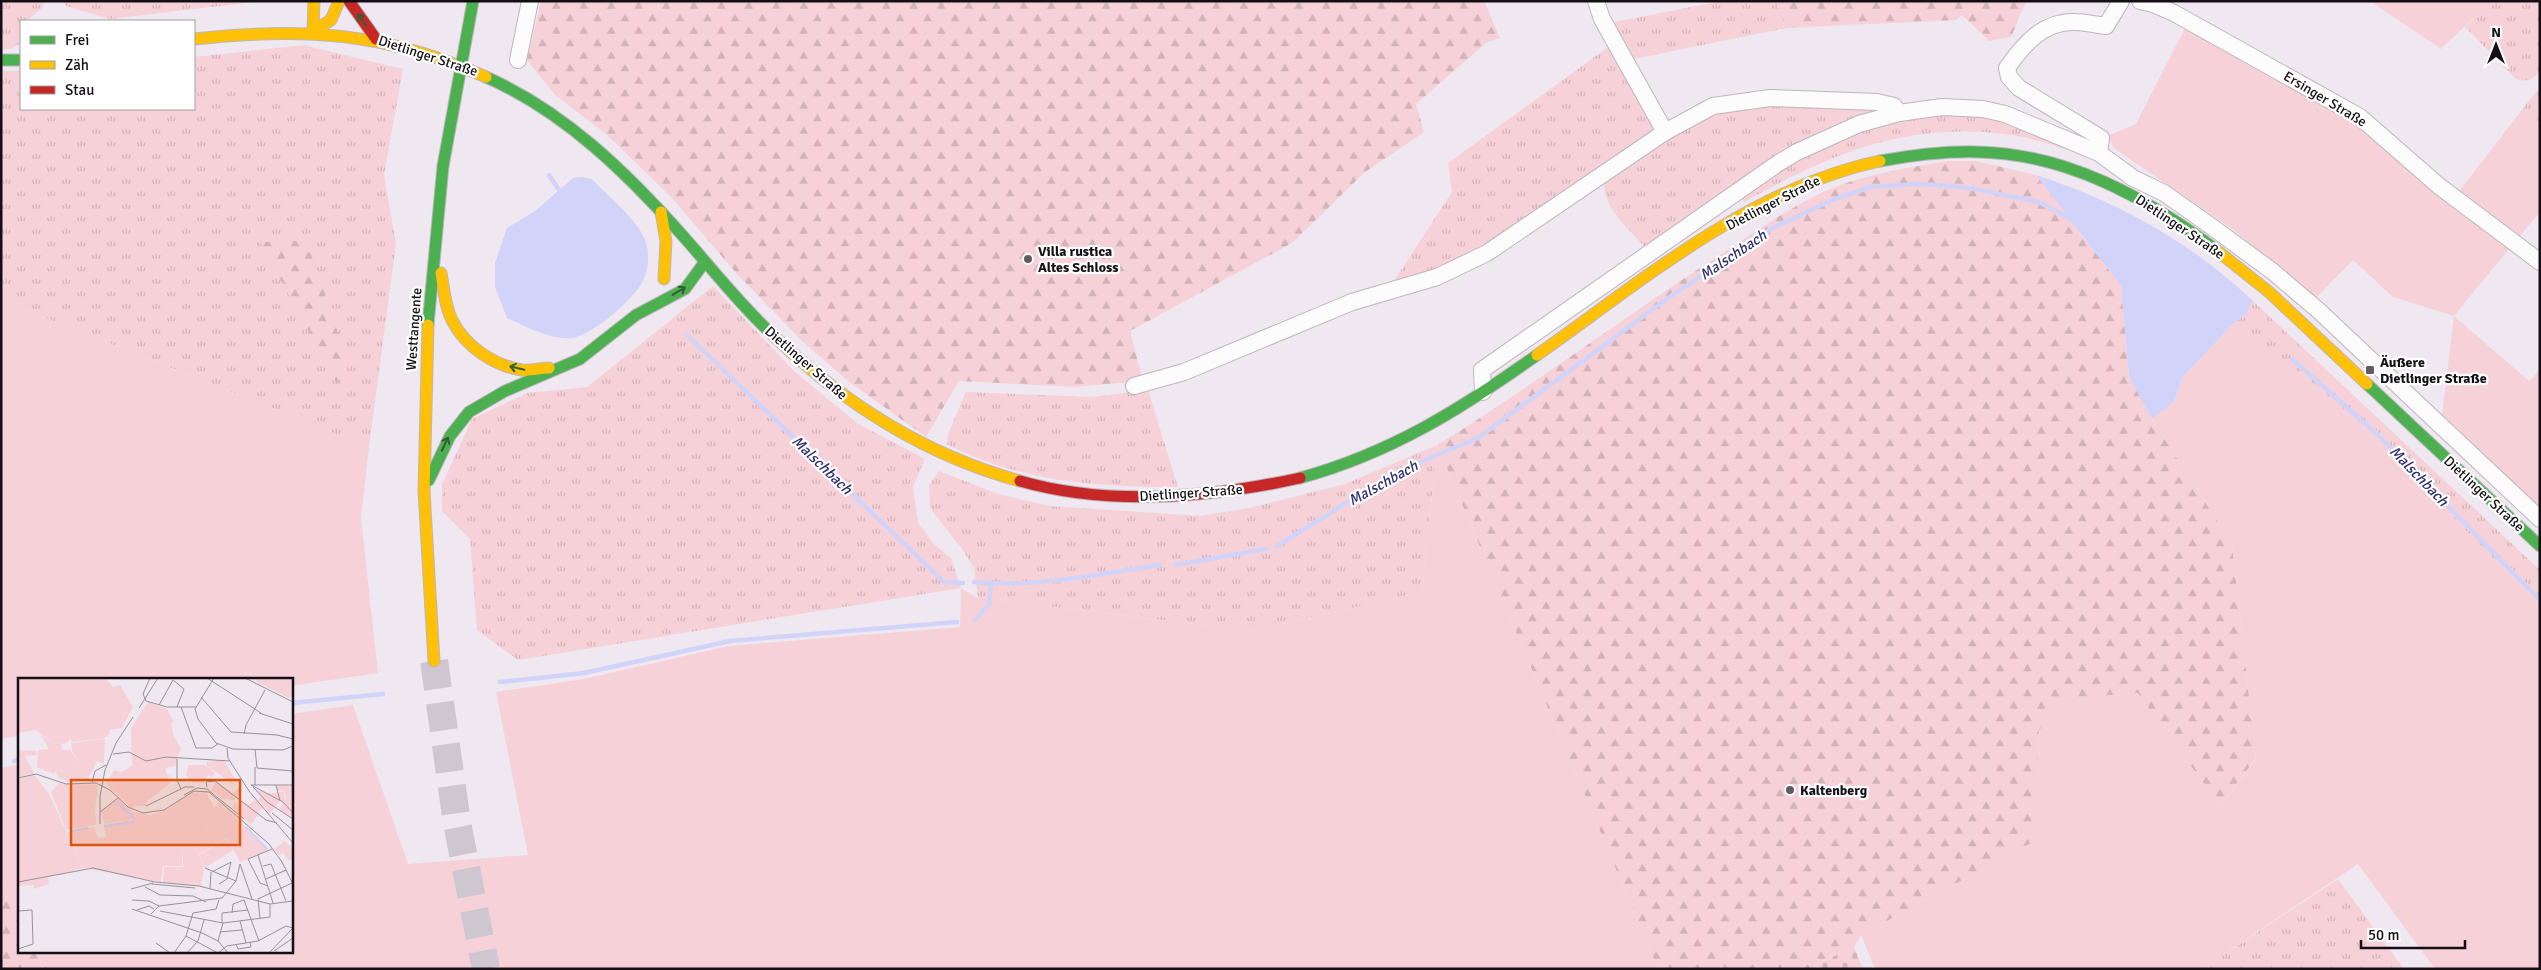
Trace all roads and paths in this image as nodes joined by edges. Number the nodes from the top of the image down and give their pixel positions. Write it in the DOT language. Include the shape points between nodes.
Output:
graph roads {
  1 [pos="314,1"];
  2 [pos="339,1"];
  3 [pos="349,1"];
  4 [pos="473,1"];
  5 [pos="530,1"];
  6 [pos="1596,1"];
  7 [pos="2121,1"];
  8 [pos="2140,1"];
  9 [pos="313,30"];
  10 [pos="195,39"];
  11 [pos="376,39"];
  12 [pos="1,60"];
  13 [pos="20,60"];
  14 [pos="518,60"];
  15 [pos="1899,113"];
  16 [pos="1665,132"];
  17 [pos="2099,153"];
  18 [pos="661,212"];
  19 [pos="435,241"];
  20 [pos="2540,262"];
  21 [pos="704,263"];
  22 [pos="664,279"];
  23 [pos="645,309"];
  24 [pos="565,366"];
  25 [pos="1134,386"];
  26 [pos="1483,392"];
  27 [pos="424,487"];
  28 [pos="2540,519"];
  29 [pos="2540,546"];
  30 [pos="434,661"];
  1 -- 9 [label="main road"];
  2 -- 9 [label="main road" via="337,12 327,25"];
  11 -- 3 [label="main road, one-way"];
  4 -- 19 [label="main road, Westtangente, bridge" via="443,166"];
  5 -- 14 [label="street"];
  6 -- 16 [label="street" via="1602,19"];
  7 -- 17 [label="street" via="2106,26 2064,22 2040,31 2007,68 2009,77 2019,88 2101,138"];
  8 -- 20 [label="street, Ersinger Straße" via="2174,13 2360,117 2439,186"];
  9 -- 10 [label="main road, Dietlinger Straße" via="276,30"];
  9 -- 11 [label="main road, Dietlinger Straße"];
  11 -- 18 [label="main road, Dietlinger Straße" via="451,60 480,72 534,103 589,141"];
  12 -- 13 [label="main road"];
  15 -- 16 [label="street" via="1894,106 1877,102 1762,99 1713,106"];
  15 -- 17 [label="street, Dietlinger Straße" via="1942,107 1997,112"];
  15 -- 26 [label="street, Dietlinger Straße" via="1859,124 1777,164 1482,370"];
  16 -- 25 [label="street" via="1487,253 1456,268 1437,277 1352,302 1184,372"];
  17 -- 28 [label="street, Dietlinger Straße" via="2133,178 2164,193 2279,276"];
  18 -- 21 [label="main road, Dietlinger Straße"];
  18 -- 22 [label="main road" via="666,241"];
  24 -- 19 [label="main road, one-way" via="523,370 496,363 466,339 453,322"];
  19 -- 27 [label="main road, Westtangente" via="424,387"];
  21 -- 22 [label="main road" via="683,266"];
  23 -- 21 [label="main road, one-way" via="689,285"];
  21 -- 26 [label="main road, Dietlinger Straße" via="776,340 858,407 931,450 966,466 1051,490 1131,498 1258,488 1345,464 1397,444"];
  22 -- 23 [label="main road"];
  23 -- 24 [label="main road" via="595,349"];
  27 -- 24 [label="main road, one-way" via="437,467 444,444 469,412 494,396"];
  26 -- 29 [label="main road, Dietlinger Straße" via="1701,241 1734,220 1812,182 1850,167 1886,158 1969,150 2012,153 2070,167 2104,181 2162,212 2212,248 2269,292"];
  27 -- 30 [label="main road, Westtangente" via="427,584"];
}
